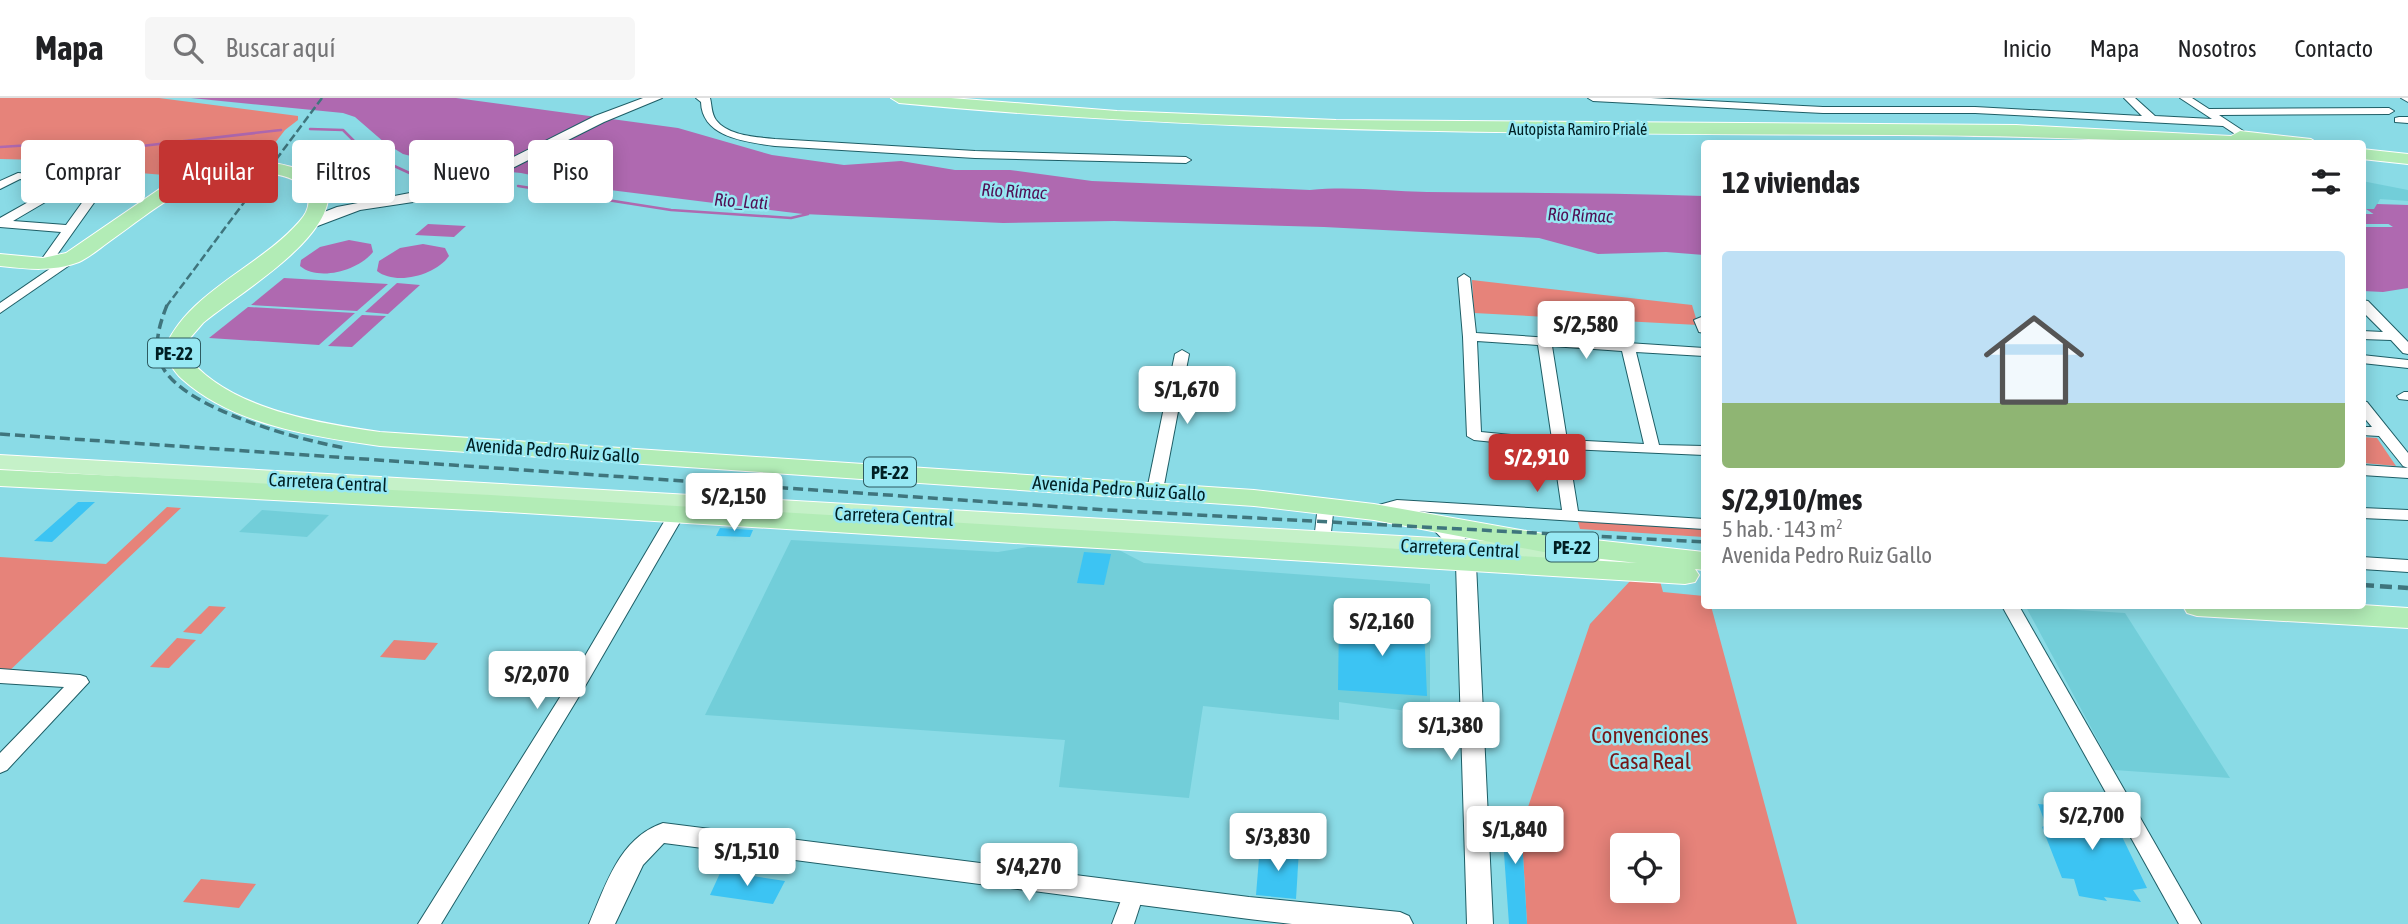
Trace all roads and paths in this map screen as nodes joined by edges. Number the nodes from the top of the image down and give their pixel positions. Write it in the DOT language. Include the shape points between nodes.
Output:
graph roads {
  1 [pos="656,98"];
  2 [pos="701,98"];
  3 [pos="899,98"];
  4 [pos="993,98"];
  5 [pos="1593,98"];
  6 [pos="2129,98"];
  7 [pos="2185,98"];
  8 [pos="1733,102"];
  9 [pos="2389,111"];
  10 [pos="2206,112"];
  11 [pos="2152,118"];
  12 [pos="2222,123"];
  13 [pos="2233,140"];
  14 [pos="2239,140"];
  15 [pos="2250,140"];
  16 [pos="2366,149"];
  17 [pos="2408,153"];
  18 [pos="2366,154"];
  19 [pos="2408,159"];
  20 [pos="1186,160"];
  21 [pos="21,176"];
  22 [pos="0,186"];
  23 [pos="35,203"];
  24 [pos="88,203"];
  25 [pos="0,223"];
  26 [pos="307,226"];
  27 [pos="70,229"];
  28 [pos="73,257"];
  29 [pos="0,260"];
  30 [pos="45,263"];
  31 [pos="1464,278"];
  32 [pos="2366,307"];
  33 [pos="0,309"];
  34 [pos="2366,335"];
  35 [pos="2395,336"];
  36 [pos="1470,337"];
  37 [pos="1544,341"];
  38 [pos="1628,346"];
  39 [pos="2408,350"];
  40 [pos="1701,352"];
  41 [pos="1182,355"];
  42 [pos="2366,359"];
  43 [pos="2408,364"];
  44 [pos="2366,410"];
  45 [pos="2366,431"];
  46 [pos="2384,432"];
  47 [pos="1559,444"];
  48 [pos="1652,447"];
  49 [pos="1701,451"];
  50 [pos="0,462"];
  51 [pos="2408,463"];
  52 [pos="2366,470"];
  53 [pos="2408,473"];
  54 [pos="0,478"];
  55 [pos="1155,490"];
  56 [pos="1326,505"];
  57 [pos="1374,512"];
  58 [pos="2366,513"];
  59 [pos="676,515"];
  60 [pos="1571,515"];
  61 [pos="2408,516"];
  62 [pos="1701,523"];
  63 [pos="1440,526"];
  64 [pos="1322,541"];
  65 [pos="1701,562"];
  66 [pos="1701,562"];
  67 [pos="1465,563"];
  68 [pos="2366,563"];
  69 [pos="2408,566"];
  70 [pos="1701,576"];
  71 [pos="2366,601"];
  72 [pos="2408,604"];
  73 [pos="2013,609"];
  74 [pos="2289,609"];
  75 [pos="2408,618"];
  76 [pos="0,676"];
  77 [pos="0,765"];
  78 [pos="1133,893"];
  79 [pos="429,924"];
  80 [pos="602,924"];
  81 [pos="1124,924"];
  82 [pos="1400,924"];
  83 [pos="1480,924"];
  84 [pos="2190,924"];
  1 -- 26 [label="street" via="610,115 487,178 451,191 355,205"];
  2 -- 20 [label="street" via="706,100 705,113 711,122 733,134 777,142 898,151"];
  3 -- 13 [label="highway, Autopista Ramiro Prialé" via="1068,114 1277,124 2062,131"];
  4 -- 14 [label="highway, Autopista Ramiro Prialé" via="1336,117 1989,120"];
  5 -- 8 [label="street"];
  6 -- 11 [label="street"];
  7 -- 10 [label="street"];
  8 -- 11 [label="street" via="1824,110 1975,110"];
  9 -- 10 [label="street"];
  10 -- 12 [label="street"];
  11 -- 12 [label="street"];
  12 -- 15 [label="street"];
  16 -- 17 [label="highway"];
  18 -- 19 [label="highway"];
  21 -- 22 [label="street"];
  23 -- 25 [label="street"];
  24 -- 27 [label="street"];
  25 -- 27 [label="street"];
  26 -- 28 [label="highway" via="319,200 300,174 278,169 222,171 184,181"];
  26 -- 55 [label="highway, Avenida Pedro Ruiz Gallo / PE-22" via="187,326 174,348 176,358 198,381 265,414 320,431 380,439"];
  27 -- 30 [label="street"];
  28 -- 30 [label="highway"];
  28 -- 33 [label="street"];
  29 -- 30 [label="highway"];
  31 -- 36 [label="street"];
  32 -- 35 [label="street"];
  34 -- 35 [label="street"];
  35 -- 39 [label="street"];
  36 -- 37 [label="street"];
  36 -- 47 [label="street" via="1474,436"];
  37 -- 38 [label="street"];
  37 -- 47 [label="street"];
  38 -- 40 [label="street"];
  38 -- 48 [label="street"];
  41 -- 55 [label="street"];
  42 -- 43 [label="street"];
  44 -- 46 [label="street"];
  45 -- 46 [label="street"];
  46 -- 51 [label="street"];
  47 -- 48 [label="street"];
  47 -- 60 [label="street"];
  48 -- 49 [label="street"];
  50 -- 64 [label="main road, Carretera Central"];
  52 -- 53 [label="street"];
  54 -- 59 [label="highway, Carretera Central"];
  55 -- 56 [label="highway, Avenida Pedro Ruiz Gallo / PE-22"];
  56 -- 57 [label="highway, Avenida Pedro Ruiz Gallo / PE-22"];
  56 -- 64 [label="street"];
  57 -- 60 [label="street" via="1397,505"];
  57 -- 63 [label="highway, Avenida Pedro Ruiz Gallo / PE-22"];
  58 -- 61 [label="street"];
  59 -- 67 [label="highway, Carretera Central" via="1156,543 1260,563"];
  59 -- 79 [label="street"];
  60 -- 62 [label="street"];
  63 -- 65 [label="highway, Avenida Pedro Ruiz Gallo / PE-22"];
  63 -- 67 [label="street"];
  64 -- 67 [label="main road, Carretera Central"];
  66 -- 67 [label="main road, Carretera Central"];
  67 -- 70 [label="highway, Carretera Central / PE-22"];
  67 -- 83 [label="street"];
  68 -- 69 [label="street"];
  71 -- 72 [label="highway"];
  73 -- 84 [label="street"];
  74 -- 75 [label="highway"];
  76 -- 77 [label="street" via="80,682"];
  78 -- 80 [label="street" via="663,833 643,844 629,864"];
  78 -- 81 [label="street"];
  78 -- 82 [label="street"];
}
